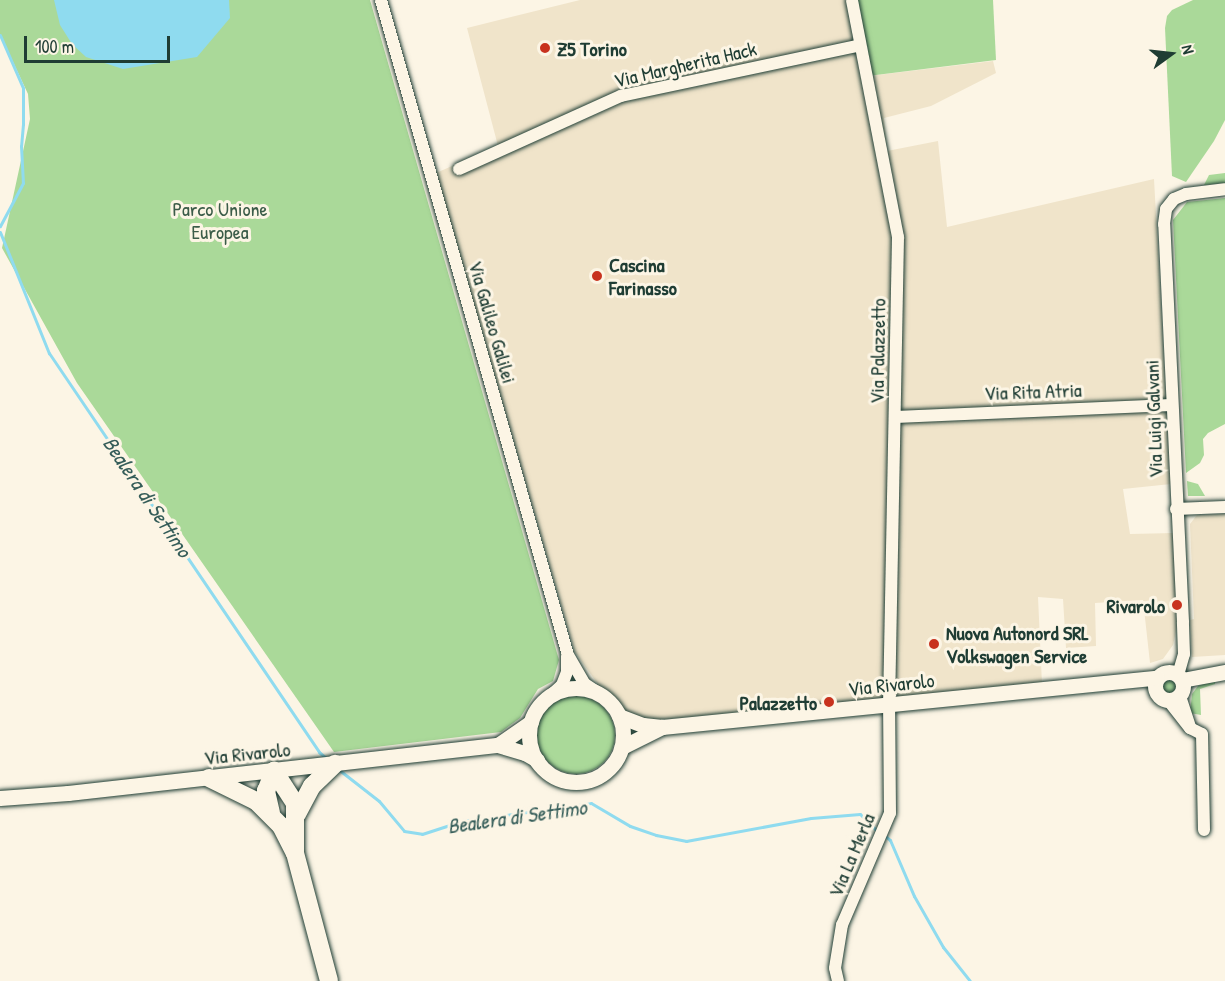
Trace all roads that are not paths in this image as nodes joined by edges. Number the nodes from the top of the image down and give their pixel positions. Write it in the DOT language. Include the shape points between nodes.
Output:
graph roads {
  1 [pos="381,0"];
  2 [pos="852,0"];
  3 [pos="860,45"];
  4 [pos="459,169"];
  5 [pos="1225,189"];
  6 [pos="1172,405"];
  7 [pos="896,417"];
  8 [pos="1225,507"];
  9 [pos="1176,508"];
  10 [pos="567,655"];
  11 [pos="1220,673"];
  12 [pos="1172,685"];
  13 [pos="600,694"];
  14 [pos="548,698"];
  15 [pos="889,706"];
  16 [pos="619,716"];
  17 [pos="531,722"];
  18 [pos="662,727"];
  19 [pos="498,745"];
  20 [pos="622,747"];
  21 [pos="537,760"];
  22 [pos="333,766"];
  23 [pos="274,771"];
  24 [pos="209,778"];
  25 [pos="0,798"];
  26 [pos="271,813"];
  27 [pos="297,814"];
  28 [pos="1204,830"];
  29 [pos="295,852"];
  30 [pos="329,981"];
  31 [pos="838,981"];
  1 -- 10 [label="street, Via Galileo Galilei"];
  2 -- 3 [label="street, Via Palazzetto"];
  3 -- 4 [label="street, Via Margherita Hack" via="621,96"];
  3 -- 7 [label="street, Via Palazzetto" via="898,237"];
  5 -- 6 [label="street, Via Luigi Galvani" via="1186,194 1173,199 1166,209"];
  6 -- 7 [label="street, Via Rita Atria"];
  6 -- 9 [label="street, Via Luigi Galvani"];
  7 -- 15 [label="street, Via Palazzetto"];
  8 -- 9 [label="street"];
  9 -- 12 [label="street, Via Luigi Galvani" via="1184,654"];
  10 -- 13 [label="street, Via Galileo Galilei" via="585,684"];
  10 -- 14 [label="street, Via Galileo Galilei" via="562,686"];
  11 -- 12 [label="main road"];
  12 -- 15 [label="main road, Via Rivarolo" via="1124,680"];
  12 -- 28 [label="street" via="1190,728 1202,734"];
  13 -- 14 [label="main road" via="573,688"];
  13 -- 16 [label="main road"];
  14 -- 17 [label="main road"];
  15 -- 18 [label="main road, Via Rivarolo"];
  15 -- 31 [label="street, Via La Merla" via="890,813 842,925 835,968"];
  16 -- 18 [label="main road, Via Rivarolo"];
  16 -- 20 [label="main road"];
  17 -- 19 [label="main road, Via Rivarolo"];
  17 -- 21 [label="main road" via="530,741"];
  18 -- 20 [label="main road, Via Rivarolo"];
  19 -- 21 [label="main road, Via Rivarolo"];
  19 -- 22 [label="main road, Via Rivarolo"];
  20 -- 21 [label="main road" via="609,769 584,781 557,778"];
  22 -- 23 [label="main road, Via Rivarolo"];
  22 -- 27 [label="highway" via="312,786"];
  23 -- 24 [label="main road, Via Rivarolo"];
  23 -- 26 [label="highway" via="266,791"];
  23 -- 27 [label="highway" via="293,797"];
  24 -- 25 [label="main road, Via Rivarolo"];
  24 -- 26 [label="highway" via="247,795"];
  26 -- 29 [label="highway"];
  27 -- 29 [label="highway"];
  29 -- 30 [label="highway"];
}
